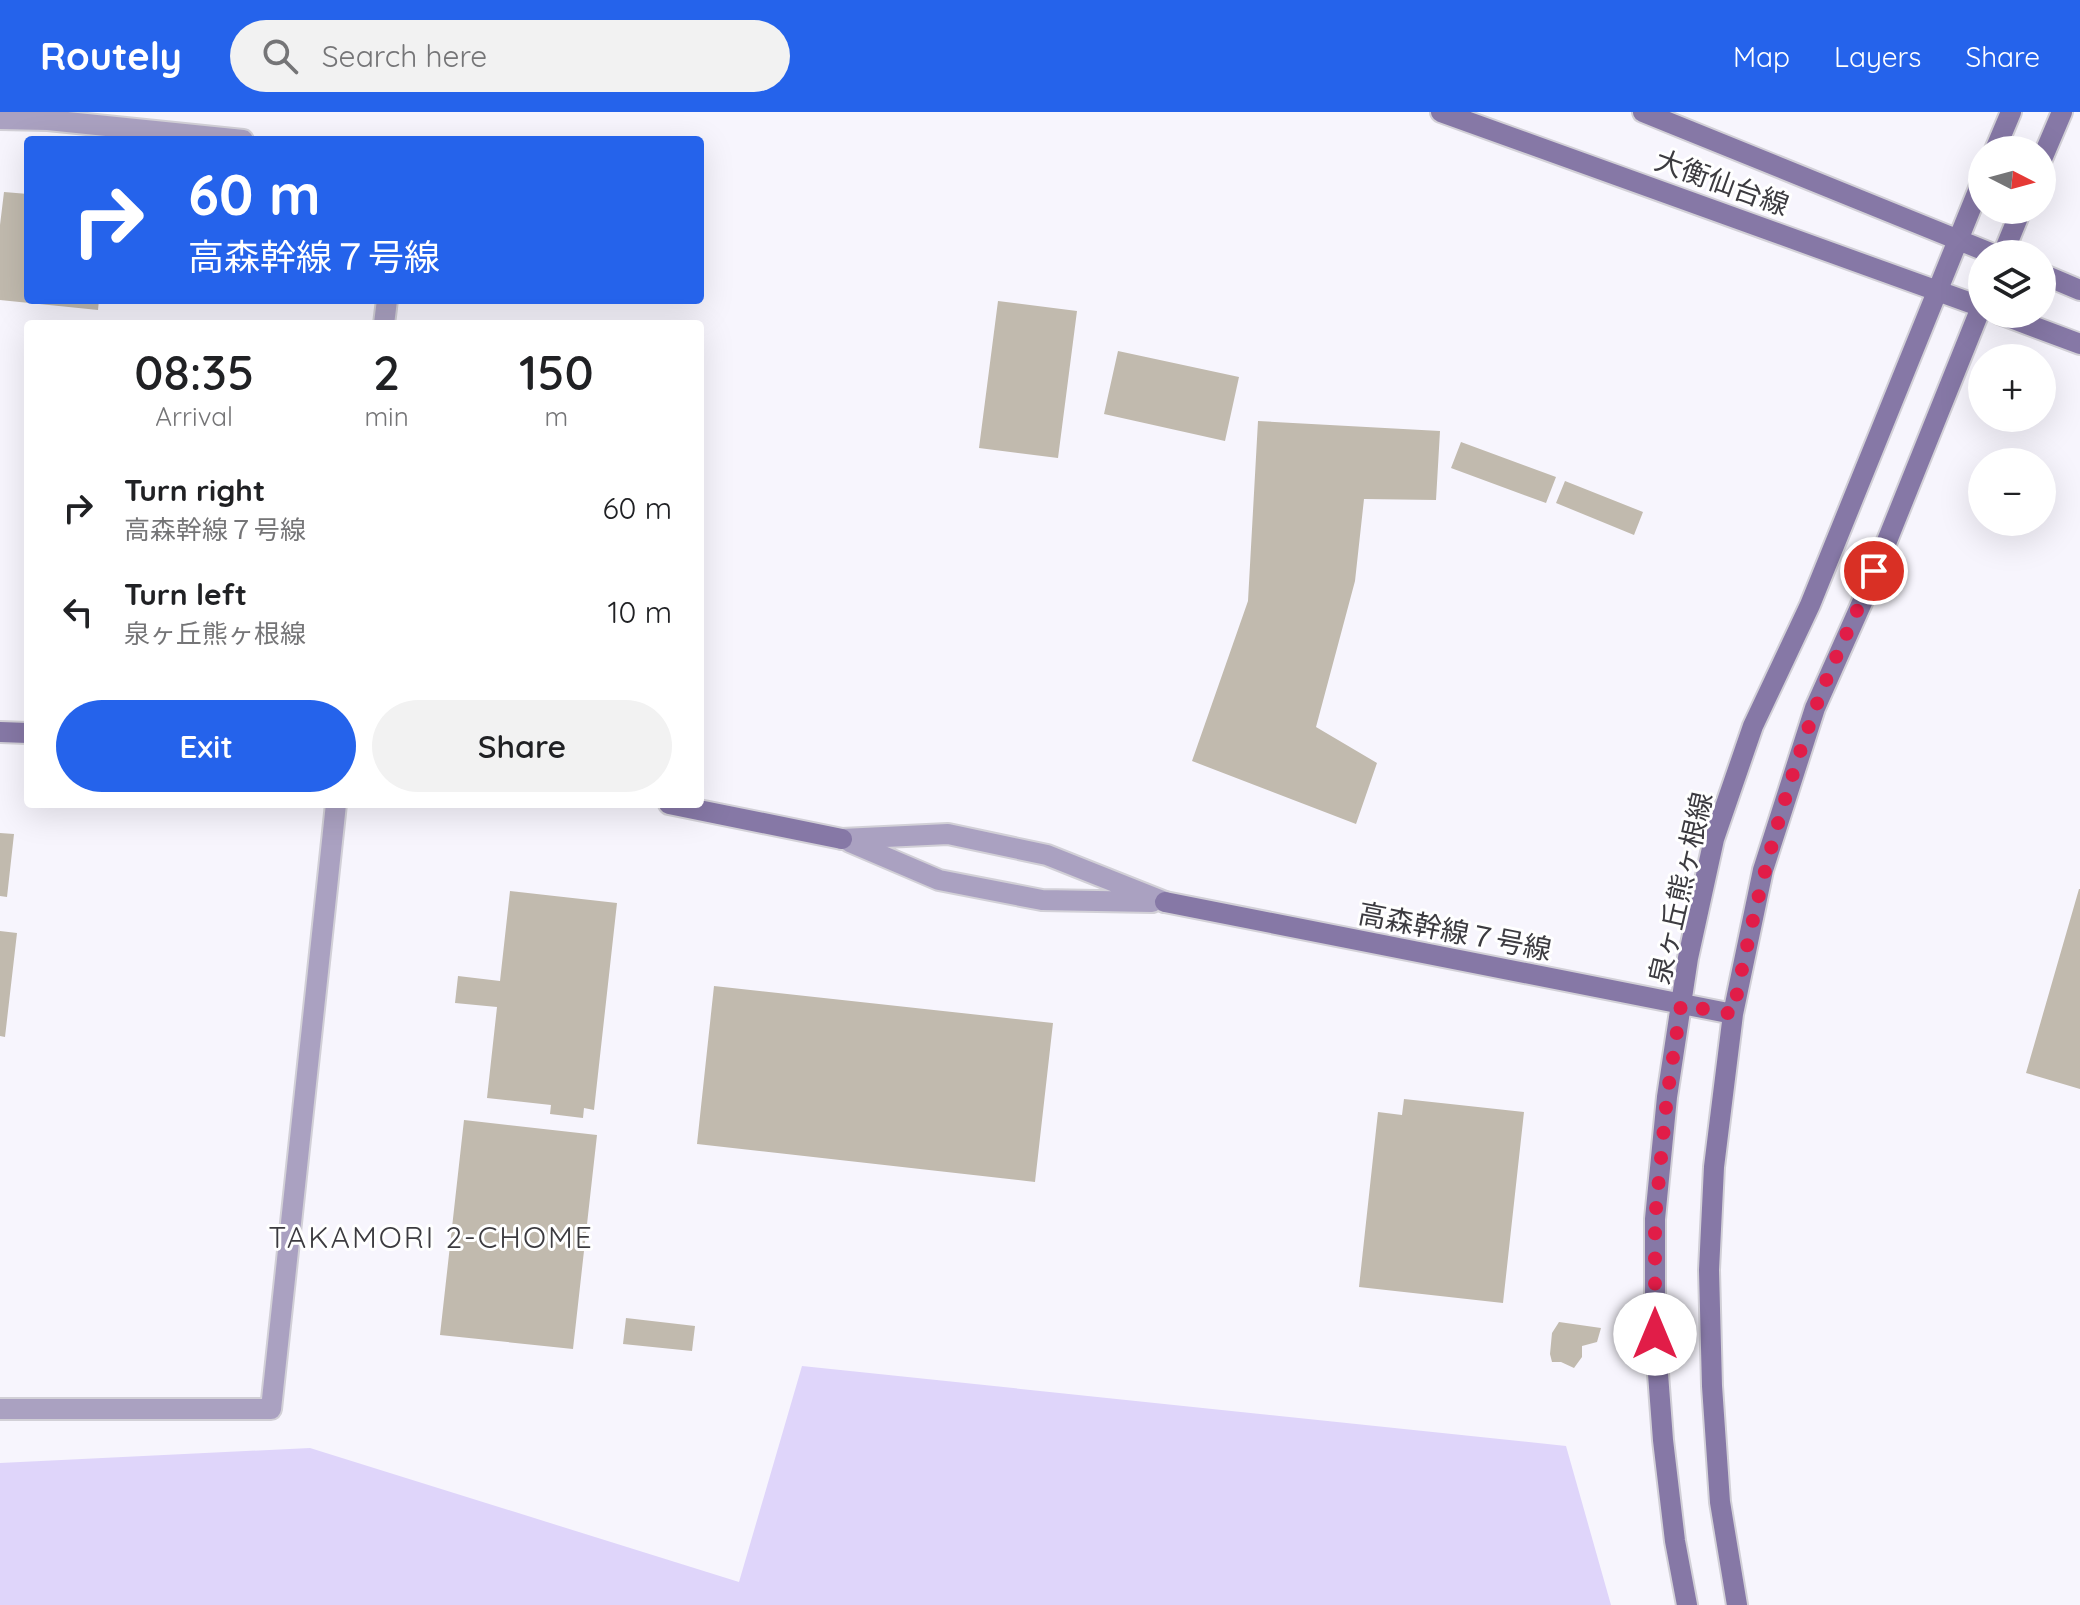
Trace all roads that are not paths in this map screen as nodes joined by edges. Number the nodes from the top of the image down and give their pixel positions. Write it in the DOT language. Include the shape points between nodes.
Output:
graph roads {
  1 [pos="1441,112"];
  2 [pos="1643,112"];
  3 [pos="2011,112"];
  4 [pos="2062,112"];
  5 [pos="0,119"];
  6 [pos="204,136"];
  7 [pos="2001,136"];
  8 [pos="2052,136"];
  9 [pos="1968,215"];
  10 [pos="1958,239"];
  11 [pos="1968,243"];
  12 [pos="2056,280"];
  13 [pos="2080,290"];
  14 [pos="1937,291"];
  15 [pos="1968,302"];
  16 [pos="1973,328"];
  17 [pos="2037,328"];
  18 [pos="2080,344"];
  19 [pos="0,732"];
  20 [pos="24,733"];
  21 [pos="336,808"];
  22 [pos="689,808"];
  23 [pos="842,839"];
  24 [pos="1165,902"];
  25 [pos="1681,1005"];
  26 [pos="1733,1014"];
  27 [pos="0,1409"];
  28 [pos="1687,1605"];
  29 [pos="1737,1605"];
  1 -- 14 [label="main road, 大衡仙台線"];
  2 -- 10 [label="main road, 大衡仙台線"];
  3 -- 7 [label="main road"];
  4 -- 8 [label="main road"];
  5 -- 6 [label="street"];
  9 -- 10 [label="main road, 泉ヶ丘熊ヶ根線"];
  10 -- 11 [label="main road, 大衡仙台線"];
  10 -- 14 [label="main road, 泉ヶ丘熊ヶ根線"];
  12 -- 13 [label="main road"];
  14 -- 15 [label="main road, 大衡仙台線"];
  14 -- 25 [label="main road, 泉ヶ丘熊ヶ根線" via="1810,605 1753,726 1714,839"];
  16 -- 26 [label="main road" via="1810,721 1763,870"];
  17 -- 18 [label="main road"];
  19 -- 20 [label="main road"];
  21 -- 27 [label="street" via="271,1409"];
  22 -- 23 [label="main road, 高森幹線７号線"];
  23 -- 24 [label="street, 高森幹線７号線" via="939,880 1042,900"];
  23 -- 24 [label="street, 高森幹線７号線" via="948,834 1047,855"];
  24 -- 25 [label="main road, 高森幹線７号線"];
  25 -- 26 [label="main road, 高森幹線７号線"];
  25 -- 28 [label="main road, 泉ヶ丘熊ヶ根線" via="1655,1219 1655,1319 1664,1455"];
  26 -- 29 [label="main road" via="1714,1167 1709,1270 1720,1502"];
}
